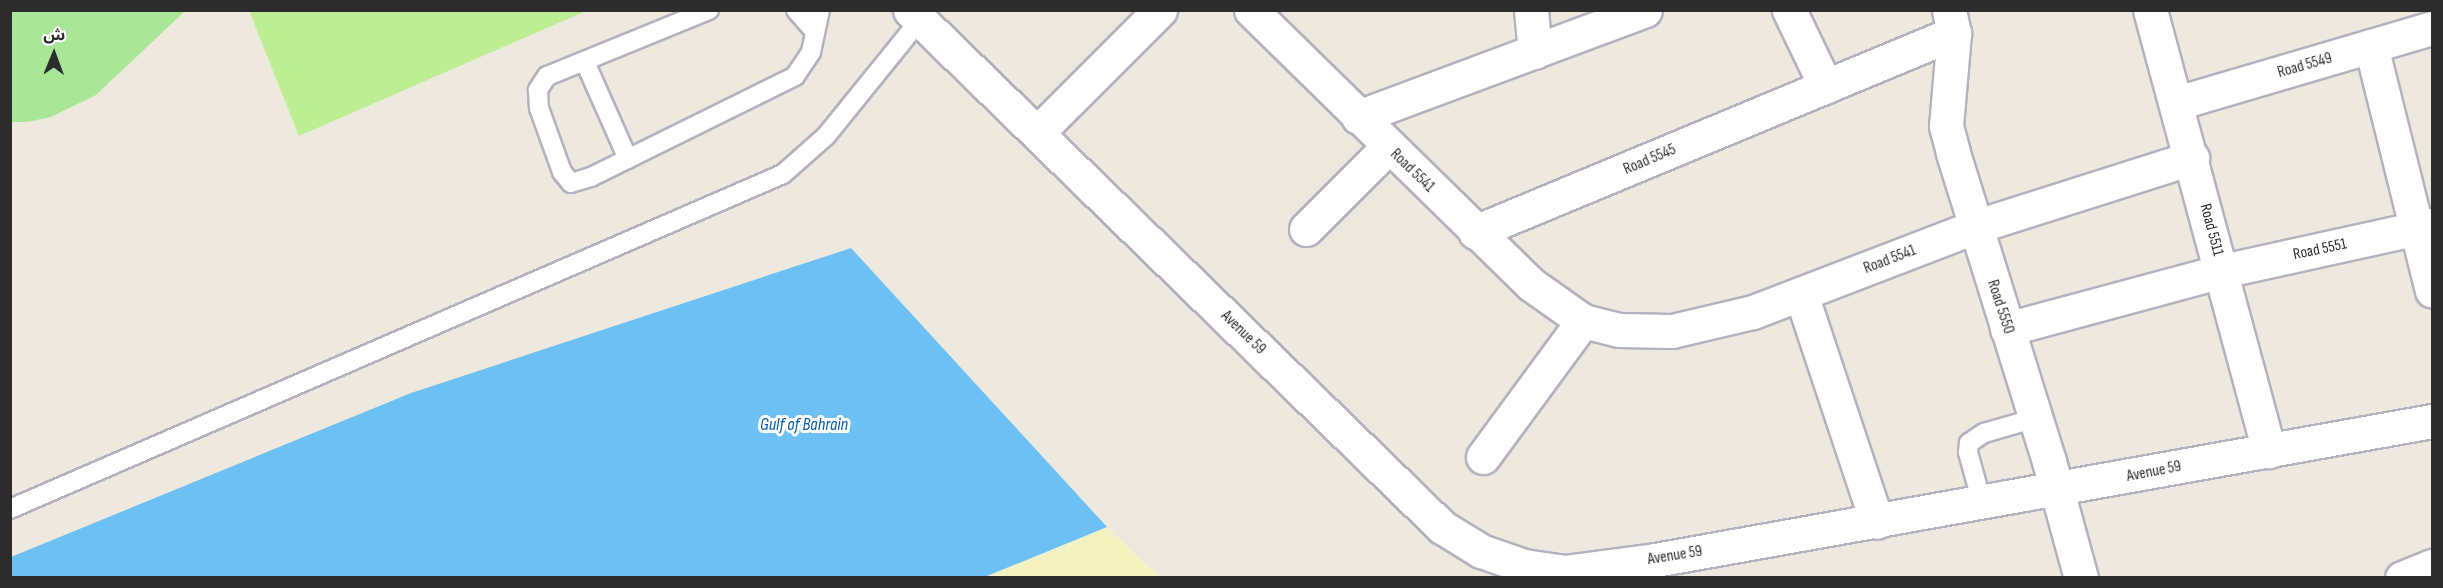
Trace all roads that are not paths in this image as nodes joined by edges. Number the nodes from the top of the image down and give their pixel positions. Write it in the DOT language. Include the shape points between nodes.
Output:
graph roads {
  1 [pos="709,10"];
  2 [pos="796,10"];
  3 [pos="820,10"];
  4 [pos="1160,10"];
  5 [pos="1251,10"];
  6 [pos="1531,10"];
  7 [pos="1645,10"];
  8 [pos="1788,10"];
  9 [pos="2150,10"];
  10 [pos="920,14"];
  11 [pos="1952,22"];
  12 [pos="2433,28"];
  13 [pos="815,32"];
  14 [pos="2371,46"];
  15 [pos="1536,52"];
  16 [pos="585,62"];
  17 [pos="1826,87"];
  18 [pos="2177,103"];
  19 [pos="1358,117"];
  20 [pos="1037,133"];
  21 [pos="1388,147"];
  22 [pos="2192,158"];
  23 [pos="628,159"];
  24 [pos="1974,227"];
  25 [pos="2425,227"];
  26 [pos="1306,229"];
  27 [pos="1475,232"];
  28 [pos="2222,271"];
  29 [pos="2433,290"];
  30 [pos="1801,294"];
  31 [pos="1583,321"];
  32 [pos="2007,329"];
  33 [pos="2036,418"];
  34 [pos="2433,421"];
  35 [pos="2269,451"];
  36 [pos="1483,457"];
  37 [pos="2058,490"];
  38 [pos="1982,503"];
  39 [pos="10,509"];
  40 [pos="1877,522"];
  41 [pos="2433,566"];
  42 [pos="2081,578"];
  43 [pos="2402,578"];
  1 -- 16 [label="lane"];
  2 -- 13 [label="lane"];
  3 -- 13 [label="lane"];
  4 -- 20 [label="street"];
  5 -- 19 [label="street, Road 5541"];
  6 -- 15 [label="street"];
  7 -- 15 [label="street"];
  8 -- 17 [label="street"];
  9 -- 18 [label="street, Road 5511"];
  10 -- 20 [label="street, Avenue 59"];
  10 -- 39 [label="lane" via="826,136 783,174"];
  11 -- 17 [label="street, Road 5545"];
  11 -- 24 [label="street, Road 5550" via="1946,126"];
  12 -- 14 [label="street, Road 5549"];
  13 -- 23 [label="lane" via="811,52 795,76"];
  14 -- 18 [label="street, Road 5549"];
  14 -- 25 [label="street"];
  15 -- 19 [label="street"];
  16 -- 23 [label="lane"];
  16 -- 23 [label="lane" via="547,76 538,90 539,108 561,172 571,183"];
  17 -- 27 [label="street, Road 5545"];
  18 -- 22 [label="street, Road 5511"];
  19 -- 21 [label="street, Road 5541"];
  20 -- 40 [label="street, Avenue 59" via="1442,527 1481,551 1524,566 1564,572"];
  21 -- 26 [label="street"];
  21 -- 27 [label="street, Road 5541"];
  22 -- 24 [label="street, Road 5541"];
  22 -- 28 [label="street, Road 5511"];
  24 -- 30 [label="street, Road 5541"];
  24 -- 32 [label="street, Road 5550"];
  25 -- 28 [label="street, Road 5551"];
  25 -- 29 [label="street"];
  27 -- 31 [label="street, Road 5541" via="1555,304"];
  28 -- 32 [label="street, Road 5551"];
  28 -- 35 [label="street, Road 5511"];
  30 -- 31 [label="street, Road 5541" via="1753,312 1672,331 1619,330"];
  30 -- 40 [label="street"];
  31 -- 36 [label="street"];
  32 -- 33 [label="street, Road 5550"];
  33 -- 37 [label="street, Road 5550"];
  33 -- 38 [label="lane" via="1984,433 1970,443 1968,452"];
  34 -- 35 [label="street, Avenue 59"];
  35 -- 37 [label="street, Avenue 59"];
  37 -- 38 [label="street, Avenue 59"];
  37 -- 42 [label="street, Road 5550"];
  38 -- 40 [label="street, Avenue 59"];
  41 -- 43 [label="street"];
}
